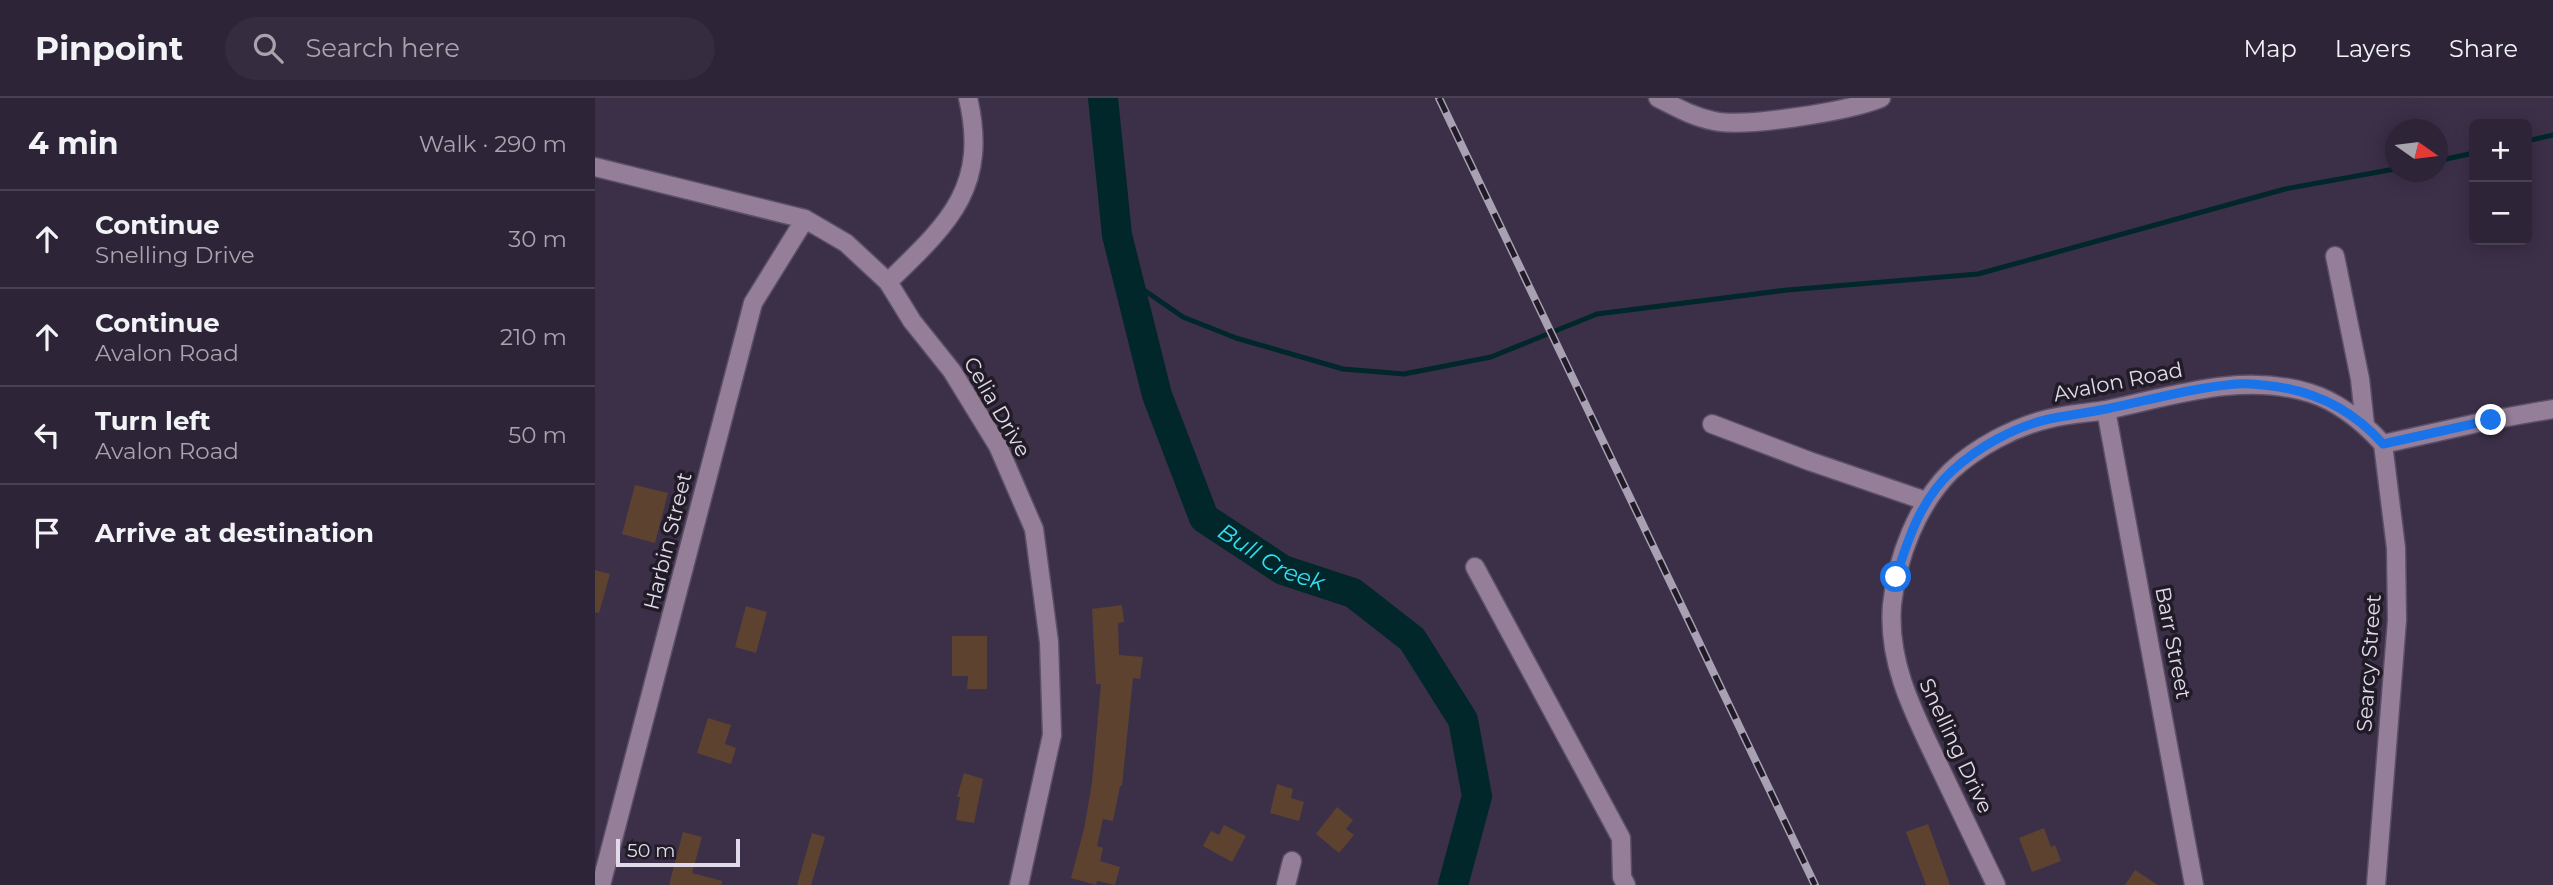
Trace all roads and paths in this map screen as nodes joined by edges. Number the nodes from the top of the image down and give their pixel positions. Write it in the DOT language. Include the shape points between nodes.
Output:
graph roads {
  1 [pos="968,98"];
  2 [pos="1658,98"];
  3 [pos="1881,98"];
  4 [pos="595,167"];
  5 [pos="806,219"];
  6 [pos="2336,257"];
  7 [pos="888,282"];
  8 [pos="2553,409"];
  9 [pos="2106,410"];
  10 [pos="1712,424"];
  11 [pos="2365,425"];
  12 [pos="2383,444"];
  13 [pos="1926,501"];
  14 [pos="1475,567"];
  15 [pos="1292,861"];
  16 [pos="601,885"];
  17 [pos="1019,885"];
  18 [pos="1286,885"];
  19 [pos="1626,885"];
  20 [pos="1996,885"];
  21 [pos="2194,885"];
  22 [pos="2375,885"];
  1 -- 7 [label="street" via="974,125 972,170 962,201 933,239"];
  2 -- 3 [label="street" via="1716,122 1740,122 1845,110"];
  4 -- 5 [label="street, Celia Drive"];
  5 -- 7 [label="street, Celia Drive" via="846,243"];
  5 -- 16 [label="street, Harbin Street" via="753,303"];
  6 -- 11 [label="street" via="2361,379"];
  7 -- 17 [label="street, Celia Drive" via="952,371 998,446 1034,529 1049,642 1052,735"];
  8 -- 12 [label="street"];
  9 -- 11 [label="street, Avalon Road" via="2239,383 2311,394"];
  9 -- 13 [label="street, Avalon Road" via="2047,419 1997,439 1950,472"];
  9 -- 21 [label="street, Barr Street"];
  10 -- 13 [label="street"];
  11 -- 12 [label="street, Avalon Road"];
  12 -- 22 [label="street, Searcy Street" via="2396,548 2397,620"];
  13 -- 20 [label="street, Snelling Drive" via="1896,577 1892,638 1903,689"];
  14 -- 19 [label="street" via="1621,838"];
  15 -- 18 [label="street"];
}
